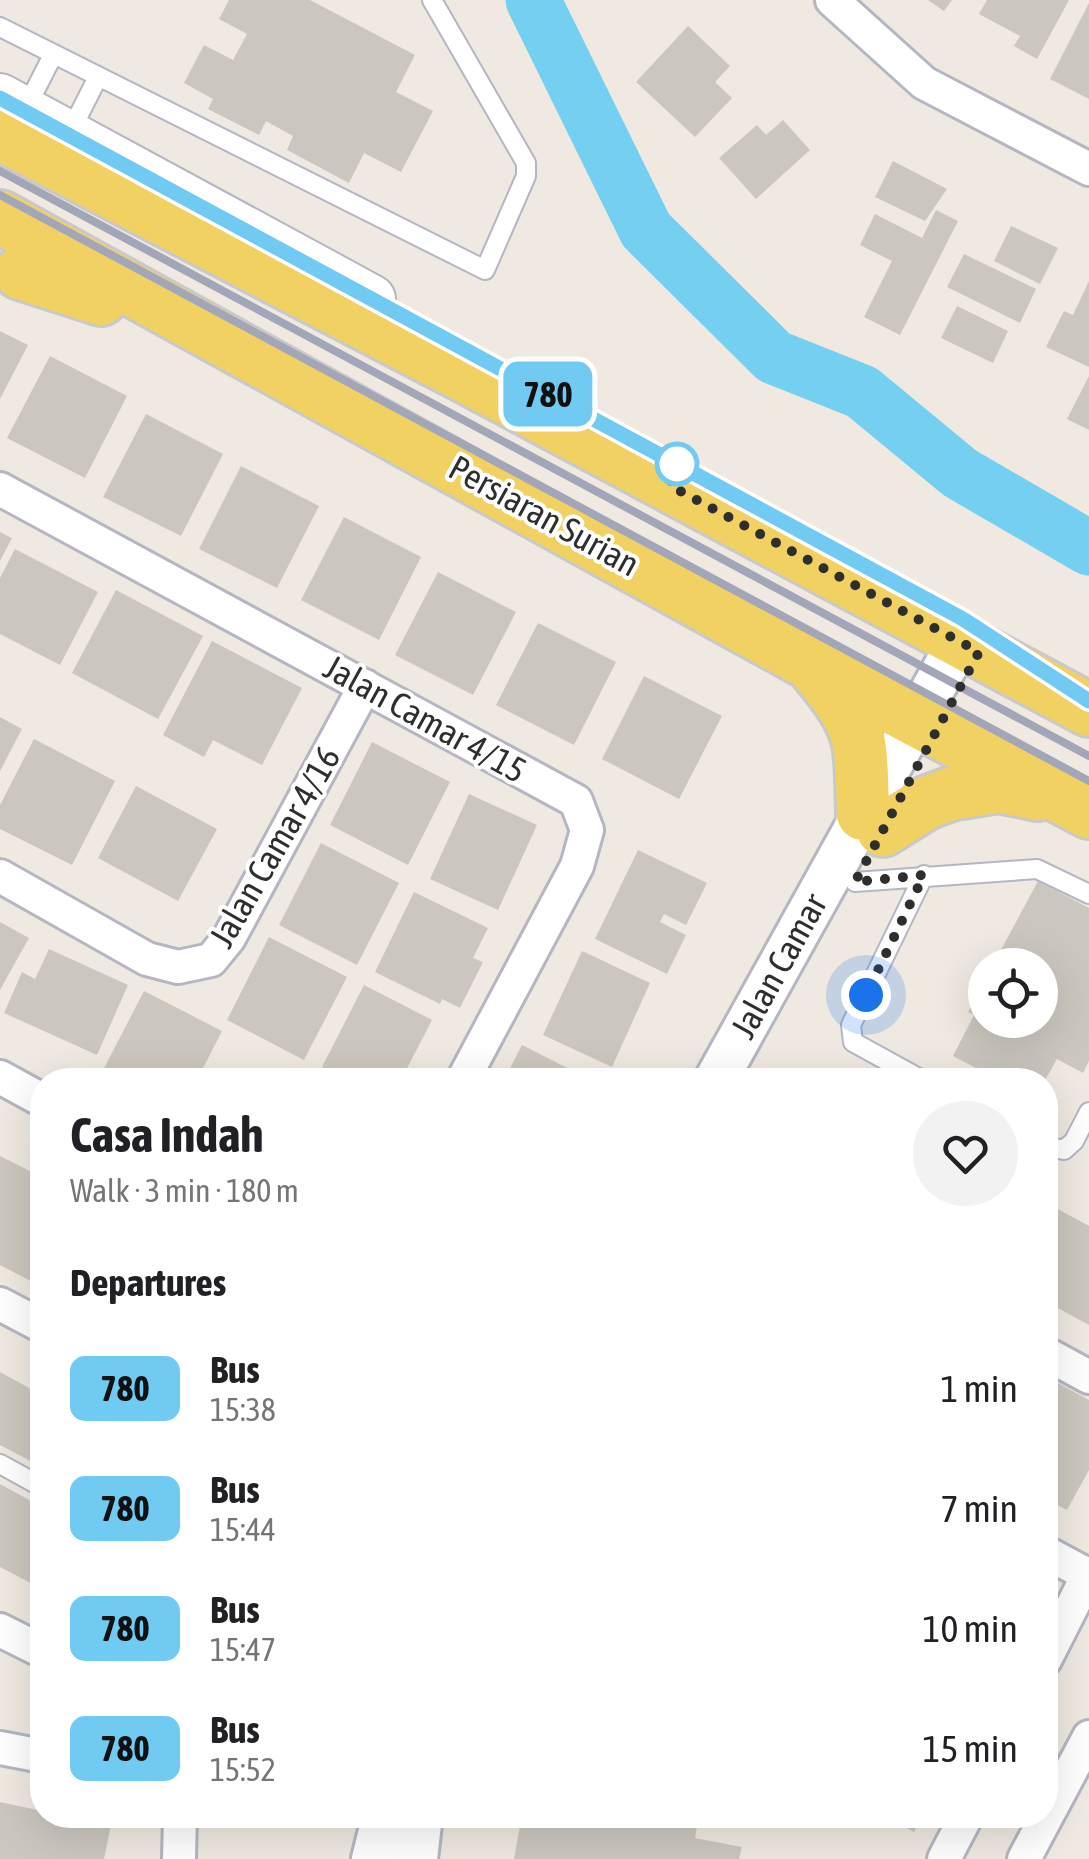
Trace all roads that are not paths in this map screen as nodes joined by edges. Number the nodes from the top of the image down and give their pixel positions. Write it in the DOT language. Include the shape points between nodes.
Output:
graph roads {
  1 [pos="432,0"];
  2 [pos="832,0"];
  3 [pos="0,27"];
  4 [pos="52,55"];
  5 [pos="98,77"];
  6 [pos="8,115"];
  7 [pos="69,135"];
  8 [pos="1089,169"];
  9 [pos="0,218"];
  10 [pos="10,267"];
  11 [pos="226,340"];
  12 [pos="0,489"];
  13 [pos="969,647"];
  14 [pos="811,664"];
  15 [pos="365,686"];
  16 [pos="1089,701"];
  17 [pos="1089,710"];
  18 [pos="926,726"];
  19 [pos="1077,806"];
  20 [pos="873,822"];
  21 [pos="924,875"];
  22 [pos="0,876"];
  23 [pos="855,882"];
  24 [pos="1089,894"];
  25 [pos="468,1068"];
  26 [pos="723,1068"];
  27 [pos="754,1068"];
  28 [pos="900,1068"];
  29 [pos="0,1078"];
  30 [pos="30,1094"];
  31 [pos="1089,1112"];
  32 [pos="1058,1149"];
  33 [pos="0,1304"];
  34 [pos="30,1320"];
  35 [pos="1058,1360"];
  36 [pos="1089,1377"];
  37 [pos="0,1464"];
  38 [pos="30,1480"];
  39 [pos="1058,1559"];
  40 [pos="1088,1574"];
  41 [pos="0,1630"];
  42 [pos="1058,1634"];
  43 [pos="30,1645"];
  44 [pos="1089,1737"];
  45 [pos="0,1748"];
  46 [pos="30,1754"];
  47 [pos="1058,1795"];
  48 [pos="180,1828"];
  49 [pos="381,1828"];
  50 [pos="420,1828"];
  51 [pos="960,1828"];
  52 [pos="1041,1828"];
  53 [pos="179,1859"];
  54 [pos="374,1859"];
  55 [pos="416,1859"];
  56 [pos="944,1859"];
  57 [pos="1024,1859"];
  1 -- 5 [label="lane" via="526,163 485,270"];
  2 -- 8 [label="street" via="924,84"];
  3 -- 4 [label="lane"];
  4 -- 5 [label="lane"];
  4 -- 6 [label="lane"];
  5 -- 7 [label="lane"];
  6 -- 7 [label="main road"];
  6 -- 13 [label="main road" via="465,376"];
  7 -- 16 [label="main road" via="963,619"];
  9 -- 11 [label="main road, Persiaran Surian"];
  10 -- 11 [label="main road"];
  11 -- 14 [label="main road, Persiaran Surian"];
  12 -- 15 [label="street, Jalan Camar 4/15"];
  13 -- 17 [label="main road"];
  13 -- 18 [label="street, Jalan Camar"];
  14 -- 18 [label="main road, Persiaran Surian"];
  14 -- 20 [label="main road" via="850,720"];
  15 -- 22 [label="street, Jalan Camar 4/16" via="211,960 178,968 147,959"];
  15 -- 25 [label="street, Jalan Camar 4/15" via="576,801 588,830 577,866"];
  18 -- 19 [label="main road, Persiaran Surian"];
  18 -- 20 [label="street, Jalan Camar"];
  19 -- 20 [label="main road" via="999,786 950,794"];
  20 -- 23 [label="street, Jalan Camar"];
  20 -- 26 [label="street, Jalan Camar"];
  21 -- 23 [label="lane"];
  21 -- 24 [label="lane" via="1036,868"];
  21 -- 28 [label="lane" via="852,1025 852,1042"];
  23 -- 27 [label="street, Jalan Camar"];
  29 -- 30 [label="street"];
  31 -- 32 [label="lane" via="1074,1141"];
  33 -- 34 [label="street"];
  35 -- 36 [label="street"];
  37 -- 38 [label="lane"];
  39 -- 40 [label="street"];
  40 -- 42 [label="street"];
  41 -- 43 [label="street"];
  44 -- 47 [label="street"];
  45 -- 46 [label="street"];
  48 -- 53 [label="street"];
  49 -- 54 [label="street"];
  50 -- 55 [label="street"];
  51 -- 56 [label="street"];
  52 -- 57 [label="street"];
}
